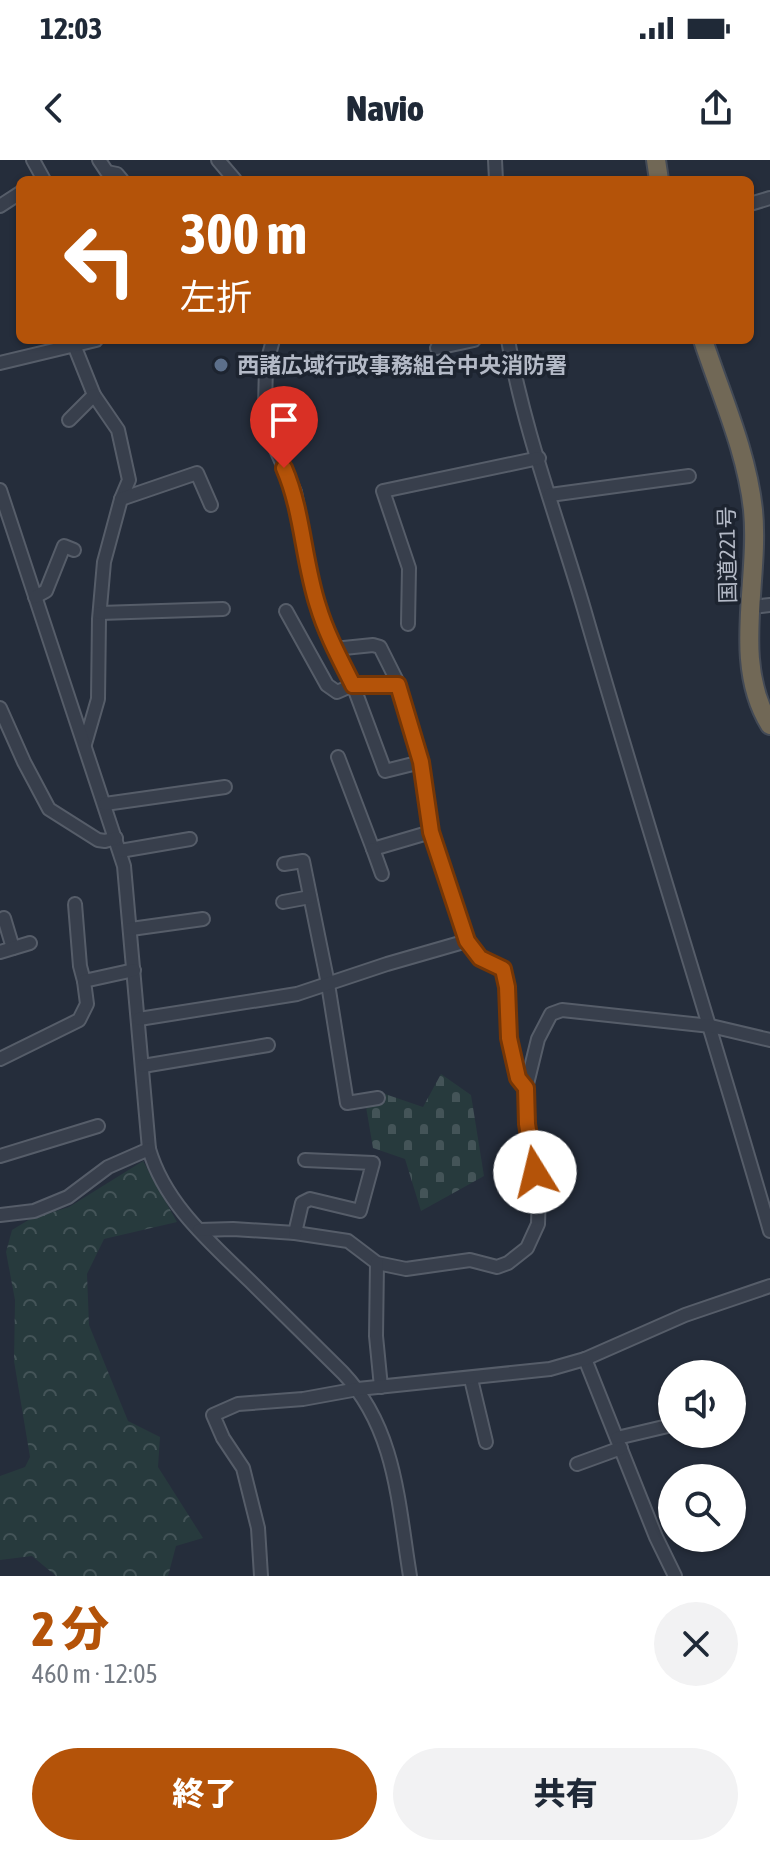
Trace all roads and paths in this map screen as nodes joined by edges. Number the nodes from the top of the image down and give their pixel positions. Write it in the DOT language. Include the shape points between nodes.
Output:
graph roads {
  1 [pos="49,160"];
  2 [pos="99,160"];
  3 [pos="218,160"];
  4 [pos="39,173"];
  5 [pos="119,176"];
  6 [pos="232,176"];
  7 [pos="78,344"];
  8 [pos="272,344"];
  9 [pos="456,344"];
  10 [pos="509,344"];
  11 [pos="704,344"];
  12 [pos="74,345"];
  13 [pos="437,348"];
  14 [pos="0,363"];
  15 [pos="94,395"];
  16 [pos="69,420"];
  17 [pos="539,458"];
  18 [pos="689,476"];
  19 [pos="0,490"];
  20 [pos="550,495"];
  21 [pos="121,499"];
  22 [pos="211,505"];
  23 [pos="74,550"];
  24 [pos="35,597"];
  25 [pos="761,606"];
  26 [pos="223,609"];
  27 [pos="286,611"];
  28 [pos="100,613"];
  29 [pos="408,624"];
  30 [pos="334,649"];
  31 [pos="353,685"];
  32 [pos="398,685"];
  33 [pos="0,708"];
  34 [pos="770,725"];
  35 [pos="85,744"];
  36 [pos="338,757"];
  37 [pos="421,762"];
  38 [pos="225,787"];
  39 [pos="105,804"];
  40 [pos="431,832"];
  41 [pos="190,839"];
  42 [pos="118,844"];
  43 [pos="373,849"];
  44 [pos="284,864"];
  45 [pos="382,874"];
  46 [pos="310,897"];
  47 [pos="283,902"];
  48 [pos="75,904"];
  49 [pos="4,918"];
  50 [pos="203,919"];
  51 [pos="131,929"];
  52 [pos="467,941"];
  53 [pos="30,943"];
  54 [pos="6,950"];
  55 [pos="134,970"];
  56 [pos="84,981"];
  57 [pos="328,984"];
  58 [pos="139,1019"];
  59 [pos="711,1026"];
  60 [pos="770,1040"];
  61 [pos="268,1045"];
  62 [pos="0,1059"];
  63 [pos="143,1066"];
  64 [pos="526,1088"];
  65 [pos="378,1098"];
  66 [pos="98,1126"];
  67 [pos="149,1149"];
  68 [pos="0,1156"];
  69 [pos="305,1160"];
  70 [pos="1,1211"];
  71 [pos="199,1230"];
  72 [pos="770,1231"];
  73 [pos="295,1233"];
  74 [pos="377,1263"];
  75 [pos="770,1286"];
  76 [pos="585,1359"];
  77 [pos="471,1379"];
  78 [pos="381,1387"];
  79 [pos="358,1389"];
  80 [pos="658,1430"];
  81 [pos="486,1442"];
  82 [pos="619,1443"];
  83 [pos="577,1464"];
  84 [pos="261,1576"];
  85 [pos="410,1576"];
  86 [pos="675,1576"];
  1 -- 4 [label="street"];
  2 -- 5 [label="street" via="107,172"];
  3 -- 6 [label="street"];
  7 -- 12 [label="street"];
  8 -- 30 [label="street" via="265,406 273,443 295,492 317,605"];
  9 -- 13 [label="street"];
  10 -- 17 [label="street"];
  11 -- 25 [label="highway, 国道221号" via="753,506"];
  12 -- 14 [label="street"];
  12 -- 15 [label="street"];
  15 -- 16 [label="street"];
  15 -- 21 [label="street" via="118,430 129,480"];
  17 -- 20 [label="street"];
  17 -- 29 [label="street" via="383,491 409,568"];
  18 -- 20 [label="street"];
  19 -- 24 [label="street"];
  20 -- 59 [label="street"];
  21 -- 22 [label="street" via="197,473"];
  21 -- 28 [label="street" via="104,562"];
  23 -- 24 [label="street" via="64,546 46,591"];
  24 -- 35 [label="street"];
  25 -- 34 [label="highway, 国道221号" via="752,673"];
  26 -- 28 [label="street"];
  27 -- 31 [label="street" via="327,685 337,692"];
  28 -- 35 [label="street" via="98,699"];
  30 -- 31 [label="street"];
  30 -- 32 [label="street" via="380,647"];
  31 -- 32 [label="street"];
  31 -- 37 [label="street" via="385,771"];
  32 -- 37 [label="street"];
  33 -- 42 [label="street" via="49,809 98,840"];
  35 -- 39 [label="street"];
  36 -- 43 [label="street"];
  37 -- 40 [label="street"];
  38 -- 39 [label="street"];
  39 -- 42 [label="street"];
  40 -- 43 [label="street"];
  40 -- 52 [label="street"];
  41 -- 42 [label="street"];
  42 -- 51 [label="street"];
  43 -- 45 [label="street"];
  44 -- 46 [label="street" via="303,861"];
  46 -- 47 [label="street"];
  46 -- 57 [label="street"];
  48 -- 56 [label="street"];
  49 -- 54 [label="street"];
  50 -- 51 [label="street"];
  51 -- 55 [label="street"];
  52 -- 57 [label="street"];
  52 -- 64 [label="street" via="480,958 503,969 509,1038 518,1078"];
  53 -- 54 [label="street"];
  55 -- 56 [label="street"];
  55 -- 58 [label="street"];
  56 -- 62 [label="street" via="87,1004 79,1020"];
  57 -- 58 [label="street" via="297,994"];
  57 -- 65 [label="street" via="347,1103"];
  58 -- 63 [label="street"];
  59 -- 60 [label="street"];
  59 -- 64 [label="street" via="555,1010 543,1025"];
  59 -- 72 [label="street"];
  61 -- 63 [label="street"];
  63 -- 67 [label="street"];
  64 -- 74 [label="street" via="540,1210 527,1248 497,1267 470,1260 406,1269"];
  66 -- 68 [label="street"];
  67 -- 70 [label="street" via="108,1167 68,1197 34,1211"];
  67 -- 71 [label="street" via="173,1200"];
  69 -- 73 [label="street" via="373,1163 360,1211 310,1199 302,1203"];
  71 -- 73 [label="street"];
  71 -- 79 [label="street"];
  73 -- 74 [label="street" via="348,1241"];
  74 -- 78 [label="street"];
  75 -- 76 [label="street" via="685,1315"];
  76 -- 77 [label="street" via="529,1373"];
  76 -- 82 [label="street"];
  77 -- 78 [label="street"];
  77 -- 81 [label="street"];
  78 -- 79 [label="street"];
  79 -- 84 [label="street" via="238,1404 213,1415 243,1468 258,1528"];
  79 -- 85 [label="street" via="374,1412 389,1454"];
  80 -- 82 [label="street"];
  82 -- 83 [label="street"];
  82 -- 86 [label="street"];
}
